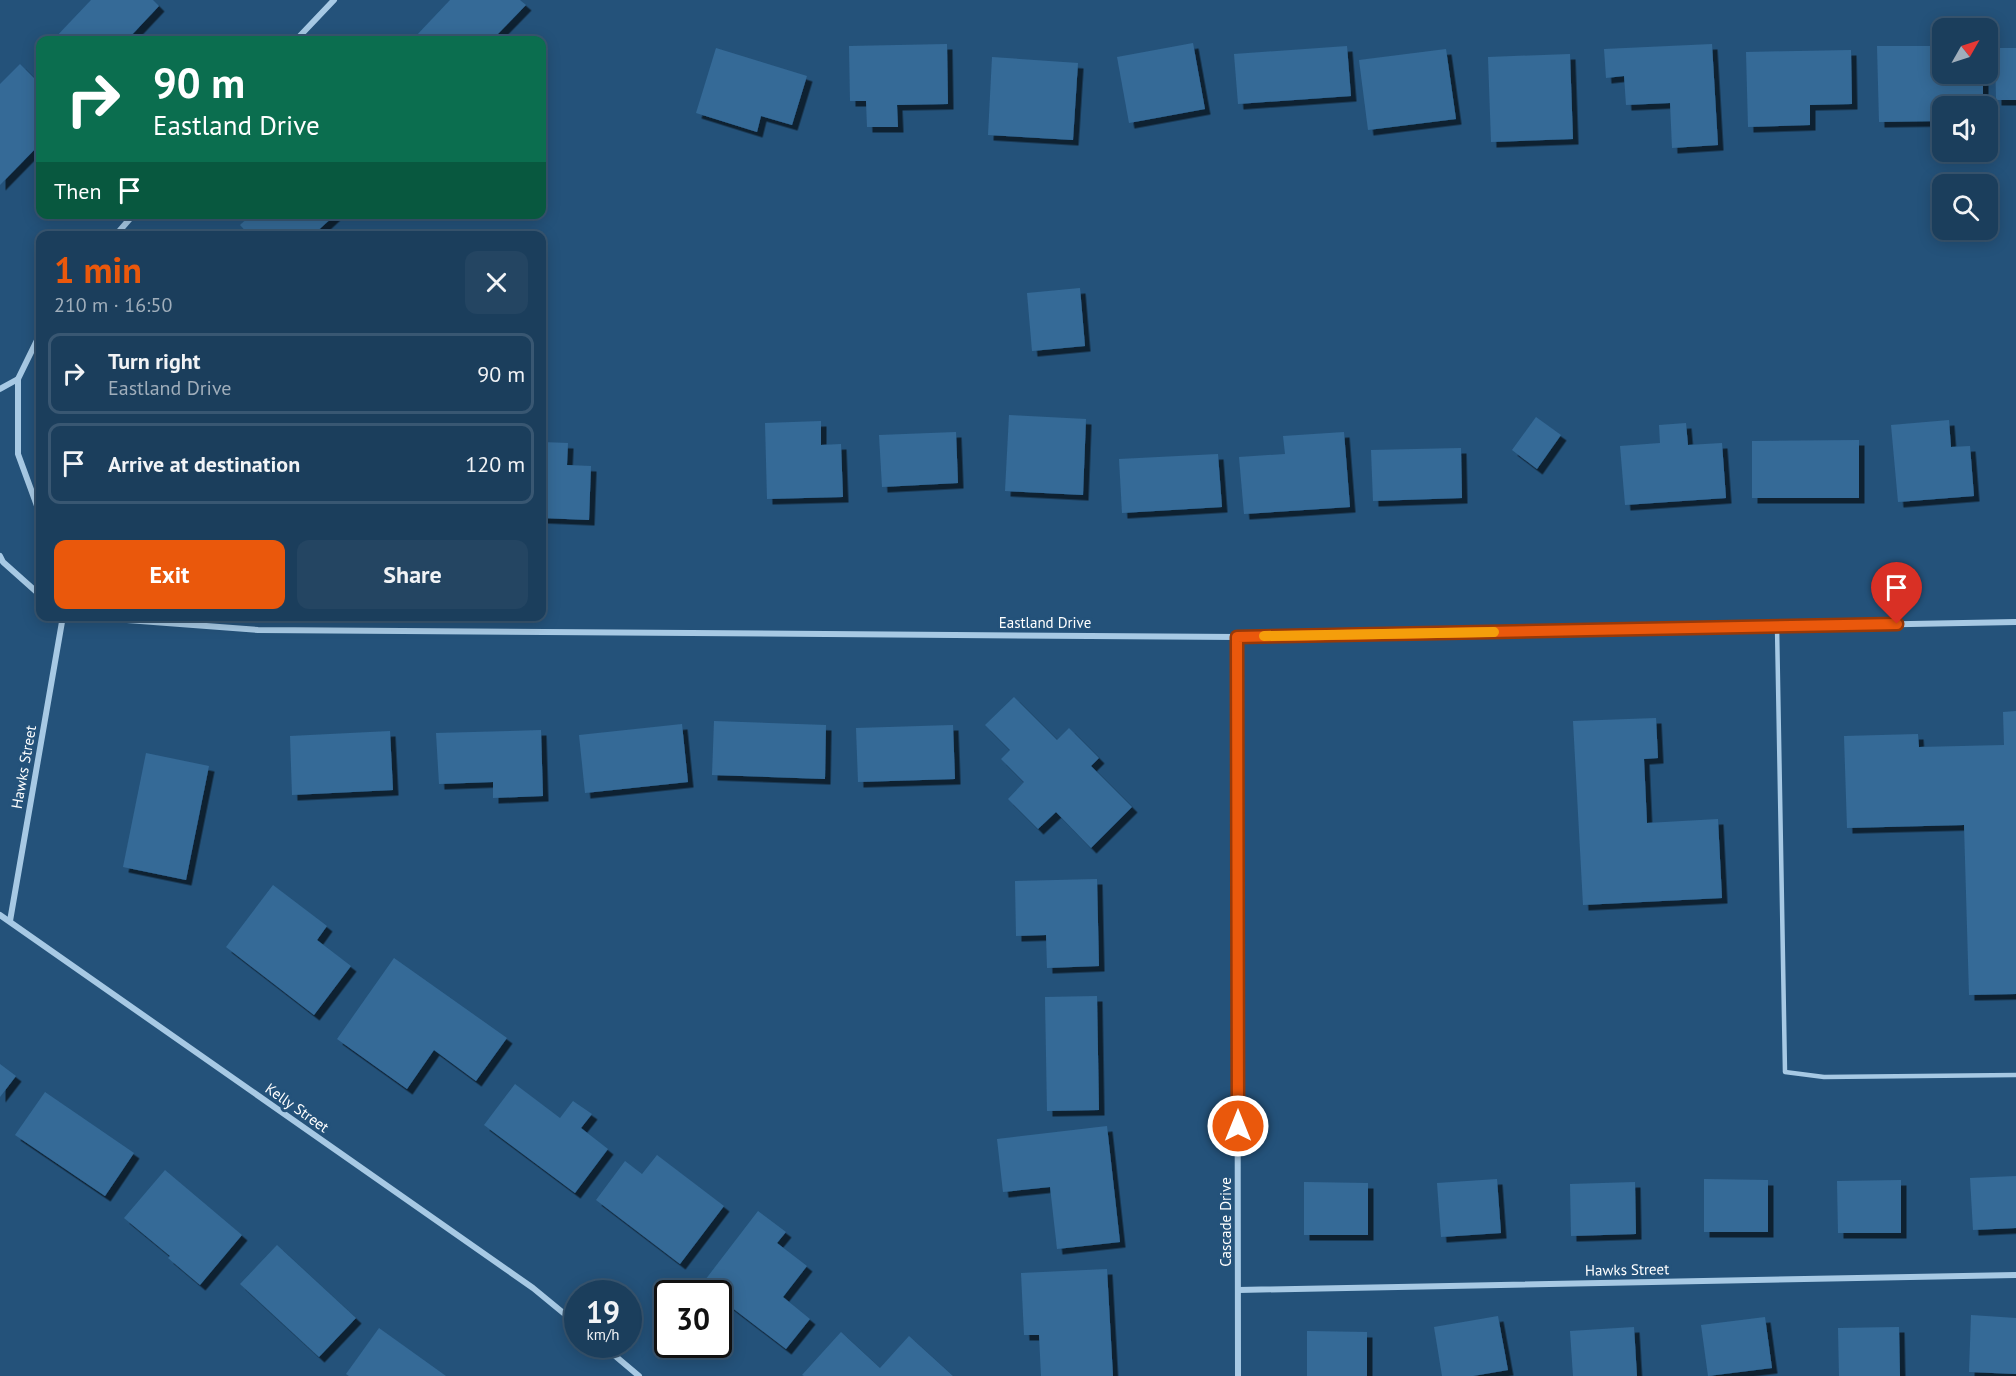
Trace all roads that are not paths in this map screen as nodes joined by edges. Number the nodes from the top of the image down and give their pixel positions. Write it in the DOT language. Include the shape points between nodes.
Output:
graph roads {
  1 [pos="334,0"];
  2 [pos="300,36"];
  3 [pos="130,219"];
  4 [pos="119,231"];
  5 [pos="36,342"];
  6 [pos="18,379"];
  7 [pos="0,389"];
  8 [pos="36,503"];
  9 [pos="0,556"];
  10 [pos="36,592"];
  11 [pos="62,621"];
  12 [pos="140,621"];
  13 [pos="2016,622"];
  14 [pos="1777,626"];
  15 [pos="1237,637"];
  16 [pos="0,915"];
  17 [pos="10,921"];
  18 [pos="2016,1075"];
  19 [pos="2016,1275"];
  20 [pos="1239,1290"];
  21 [pos="564,1313"];
  22 [pos="618,1358"];
  23 [pos="639,1376"];
  24 [pos="1238,1376"];
  1 -- 2 [label="street"];
  3 -- 4 [label="street"];
  5 -- 6 [label="street"];
  6 -- 7 [label="street"];
  6 -- 8 [label="street" via="18,454"];
  9 -- 10 [label="street"];
  11 -- 17 [label="street, Hawks Street"];
  12 -- 15 [label="street, Eastland Drive" via="258,630"];
  13 -- 14 [label="street, Eastland Drive"];
  14 -- 15 [label="street, Eastland Drive"];
  14 -- 18 [label="lane" via="1785,1072 1824,1077"];
  15 -- 20 [label="street, Cascade Drive"];
  16 -- 17 [label="street, Kelly Street"];
  17 -- 21 [label="street, Kelly Street"];
  19 -- 20 [label="street, Hawks Street"];
  20 -- 24 [label="street, Cascade Drive"];
  22 -- 23 [label="street"];
}
